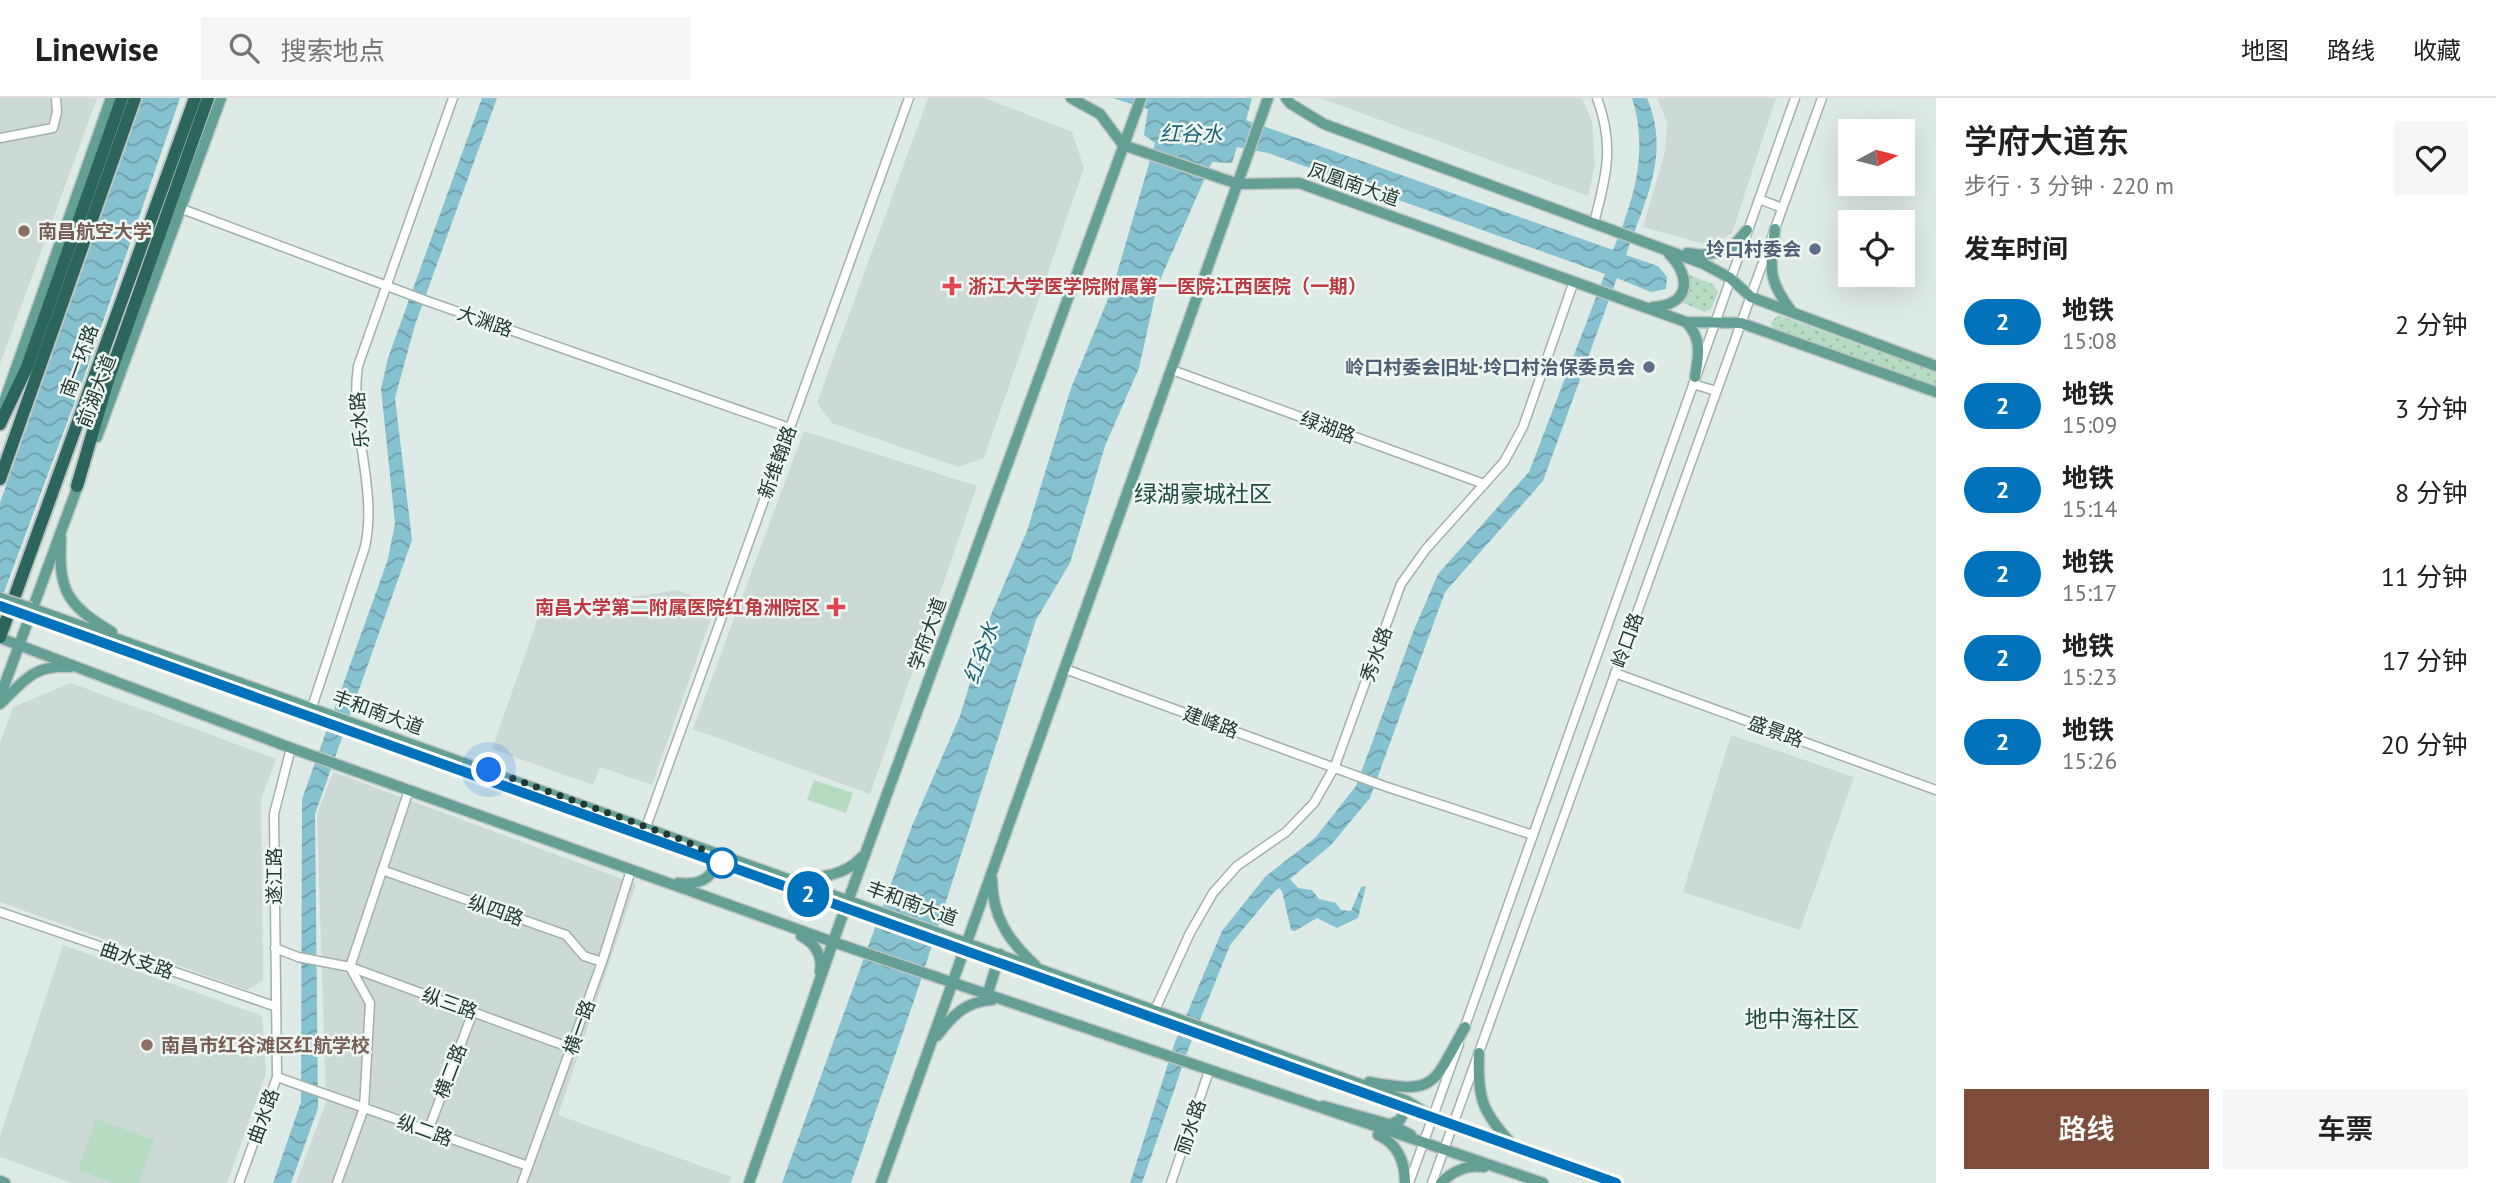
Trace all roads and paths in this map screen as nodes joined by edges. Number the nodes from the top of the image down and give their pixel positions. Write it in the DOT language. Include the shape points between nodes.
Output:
graph roads {
  1 [pos="56,98"];
  2 [pos="111,98"];
  3 [pos="122,98"];
  4 [pos="135,98"];
  5 [pos="195,98"];
  6 [pos="208,98"];
  7 [pos="221,98"];
  8 [pos="453,98"];
  9 [pos="909,98"];
  10 [pos="1071,98"];
  11 [pos="1141,98"];
  12 [pos="1268,98"];
  13 [pos="1286,98"];
  14 [pos="1597,98"];
  15 [pos="1795,98"];
  16 [pos="1822,98"];
  17 [pos="0,138"];
  18 [pos="1123,145"];
  19 [pos="1238,184"];
  20 [pos="1759,199"];
  21 [pos="1783,208"];
  22 [pos="182,209"];
  23 [pos="1594,223"];
  24 [pos="1775,229"];
  25 [pos="1748,230"];
  26 [pos="1665,250"];
  27 [pos="1730,278"];
  28 [pos="1574,282"];
  29 [pos="386,285"];
  30 [pos="1751,297"];
  31 [pos="1646,307"];
  32 [pos="1792,313"];
  33 [pos="1686,322"];
  34 [pos="1715,322"];
  35 [pos="1741,323"];
  36 [pos="1936,366"];
  37 [pos="1172,370"];
  38 [pos="1694,380"];
  39 [pos="1716,391"];
  40 [pos="1936,392"];
  41 [pos="0,414"];
  42 [pos="0,424"];
  43 [pos="790,428"];
  44 [pos="0,478"];
  45 [pos="1484,484"];
  46 [pos="77,486"];
  47 [pos="61,528"];
  48 [pos="0,598"];
  49 [pos="31,608"];
  50 [pos="0,638"];
  51 [pos="127,642"];
  52 [pos="19,644"];
  53 [pos="81,668"];
  54 [pos="1065,670"];
  55 [pos="1615,673"];
  56 [pos="0,697"];
  57 [pos="0,704"];
  58 [pos="312,707"];
  59 [pos="292,748"];
  60 [pos="1335,766"];
  61 [pos="410,790"];
  62 [pos="1936,790"];
  63 [pos="646,827"];
  64 [pos="1532,835"];
  65 [pos="680,839"];
  66 [pos="867,851"];
  67 [pos="382,870"];
  68 [pos="631,870"];
  69 [pos="992,872"];
  70 [pos="786,877"];
  71 [pos="664,882"];
  72 [pos="850,900"];
  73 [pos="0,912"];
  74 [pos="776,922"];
  75 [pos="967,942"];
  76 [pos="833,943"];
  77 [pos="275,948"];
  78 [pos="1000,954"];
  79 [pos="602,962"];
  80 [pos="351,967"];
  81 [pos="1038,968"];
  82 [pos="953,984"];
  83 [pos="817,989"];
  84 [pos="987,996"];
  85 [pos="998,1000"];
  86 [pos="274,1006"];
  87 [pos="1155,1010"];
  88 [pos="473,1012"];
  89 [pos="1465,1027"];
  90 [pos="931,1045"];
  91 [pos="571,1048"];
  92 [pos="1479,1053"];
  93 [pos="1209,1071"];
  94 [pos="1339,1076"];
  95 [pos="277,1077"];
  96 [pos="1377,1090"];
  97 [pos="1299,1102"];
  98 [pos="364,1108"];
  99 [pos="1330,1113"];
  100 [pos="1433,1117"];
  101 [pos="1366,1125"];
  102 [pos="1392,1125"];
  103 [pos="1453,1125"];
  104 [pos="428,1130"];
  105 [pos="1424,1142"];
  106 [pos="1517,1148"];
  107 [pos="1444,1149"];
  108 [pos="528,1166"];
  109 [pos="1498,1168"];
  110 [pos="0,1181"];
  111 [pos="5,1183"];
  112 [pos="239,1183"];
  113 [pos="337,1183"];
  114 [pos="522,1183"];
  115 [pos="749,1183"];
  116 [pos="881,1183"];
  117 [pos="1171,1183"];
  118 [pos="1407,1183"];
  119 [pos="1432,1183"];
  120 [pos="1441,1183"];
  121 [pos="1543,1183"];
  122 [pos="1609,1183"];
  1 -- 17 [label="street" via="53,128"];
  2 -- 41 [label="main road"];
  3 -- 42 [label="highway" via="27,367"];
  4 -- 44 [label="highway, 南一环路"];
  5 -- 50 [label="highway, 南一环路"];
  6 -- 46 [label="highway" via="108,380"];
  7 -- 22 [label="main road, 前湖大道"];
  8 -- 29 [label="street, 乐水路"];
  9 -- 43 [label="street, 新维翰路"];
  10 -- 18 [label="main road" via="1100,114"];
  11 -- 18 [label="main road, 学府大道"];
  12 -- 19 [label="main road"];
  13 -- 23 [label="main road" via="1324,124"];
  14 -- 23 [label="street" via="1609,164"];
  15 -- 20 [label="street, 岭口路"];
  16 -- 21 [label="street, 岭口路"];
  18 -- 19 [label="main road, 凤凰南大道"];
  18 -- 66 [label="main road, 学府大道"];
  19 -- 28 [label="main road, 凤凰南大道" via="1299,183"];
  19 -- 37 [label="main road"];
  20 -- 21 [label="street"];
  20 -- 25 [label="street, 岭口路"];
  21 -- 24 [label="street, 岭口路"];
  22 -- 29 [label="street, 大渊路"];
  22 -- 46 [label="main road, 前湖大道"];
  23 -- 26 [label="main road"];
  24 -- 30 [label="street, 岭口路"];
  24 -- 32 [label="main road" via="1770,264 1774,288"];
  25 -- 26 [label="main road" via="1730,250 1702,255"];
  25 -- 27 [label="street, 岭口路"];
  26 -- 27 [label="main road"];
  26 -- 31 [label="main road" via="1683,273 1683,292 1667,306"];
  27 -- 30 [label="main road"];
  27 -- 34 [label="street, 岭口路"];
  28 -- 31 [label="main road, 凤凰南大道"];
  28 -- 45 [label="street, 秀水路" via="1523,427 1504,462"];
  29 -- 43 [label="street, 大渊路"];
  29 -- 58 [label="street, 乐水路" via="358,366 355,390 370,525"];
  30 -- 32 [label="main road"];
  30 -- 35 [label="street, 岭口路"];
  31 -- 33 [label="main road"];
  32 -- 36 [label="main road"];
  33 -- 34 [label="main road"];
  33 -- 38 [label="main road" via="1698,337"];
  34 -- 35 [label="main road"];
  34 -- 38 [label="street, 岭口路"];
  35 -- 39 [label="street, 岭口路"];
  35 -- 40 [label="main road"];
  37 -- 45 [label="street, 绿湖路"];
  37 -- 54 [label="main road"];
  38 -- 39 [label="street"];
  38 -- 64 [label="street, 岭口路"];
  39 -- 55 [label="street, 岭口路"];
  43 -- 63 [label="street, 新维翰路"];
  45 -- 60 [label="street, 秀水路" via="1401,584"];
  46 -- 47 [label="main road, 前湖大道"];
  47 -- 49 [label="main road, 前湖大道"];
  47 -- 51 [label="main road" via="61,586 84,615"];
  48 -- 49 [label="main road, 丰和南大道, bridge"];
  49 -- 51 [label="main road, 丰和南大道"];
  49 -- 52 [label="main road, 前湖大道"];
  50 -- 52 [label="main road"];
  51 -- 58 [label="main road, 丰和南大道"];
  52 -- 53 [label="main road"];
  52 -- 56 [label="main road, 前湖大道"];
  53 -- 57 [label="main road" via="49,666 33,671"];
  53 -- 59 [label="main road"];
  54 -- 60 [label="street, 建峰路"];
  54 -- 69 [label="main road"];
  55 -- 62 [label="street, 盛景路"];
  55 -- 92 [label="street, 岭口路"];
  58 -- 63 [label="main road, 丰和南大道"];
  59 -- 61 [label="main road"];
  59 -- 77 [label="street, 遂江路" via="274,814"];
  60 -- 64 [label="street, 建峰路"];
  60 -- 87 [label="street, 秀水路" via="1305,813 1237,866 1213,893"];
  61 -- 67 [label="street"];
  61 -- 68 [label="main road"];
  63 -- 65 [label="main road, 丰和南大道"];
  64 -- 89 [label="street, 岭口路"];
  65 -- 70 [label="main road, 丰和南大道"];
  65 -- 71 [label="main road" via="713,854 716,869 702,882"];
  66 -- 70 [label="main road" via="852,868 838,873"];
  66 -- 72 [label="main road, 学府大道"];
  67 -- 79 [label="street, 纵四路" via="566,935 584,956"];
  67 -- 80 [label="street"];
  68 -- 71 [label="main road"];
  68 -- 79 [label="street, 横一路"];
  69 -- 75 [label="main road"];
  69 -- 81 [label="main road" via="994,907 1002,928"];
  70 -- 72 [label="main road, 丰和南大道"];
  71 -- 74 [label="main road"];
  72 -- 75 [label="main road, 丰和南大道"];
  72 -- 76 [label="main road, 学府大道"];
  73 -- 86 [label="street, 曲水支路"];
  74 -- 76 [label="main road"];
  74 -- 83 [label="main road" via="812,942 821,966"];
  75 -- 78 [label="main road, 丰和南大道"];
  75 -- 82 [label="main road"];
  76 -- 82 [label="main road"];
  76 -- 83 [label="main road, 学府大道"];
  77 -- 80 [label="street, 纵三路"];
  77 -- 86 [label="street, 遂江路"];
  78 -- 81 [label="main road, 丰和南大道"];
  78 -- 84 [label="main road"];
  79 -- 91 [label="street, 横一路"];
  80 -- 88 [label="street, 纵三路"];
  80 -- 98 [label="street" via="370,1003"];
  81 -- 87 [label="main road, 丰和南大道"];
  82 -- 84 [label="main road"];
  82 -- 90 [label="main road"];
  83 -- 115 [label="main road, 学府大道"];
  84 -- 85 [label="main road"];
  85 -- 90 [label="main road" via="980,1000 965,1007"];
  85 -- 93 [label="main road"];
  86 -- 95 [label="street, 曲水路"];
  87 -- 94 [label="main road, 丰和南大道"];
  88 -- 91 [label="street, 纵三路"];
  88 -- 104 [label="street, 横二路"];
  89 -- 94 [label="main road" via="1430,1083 1409,1089"];
  89 -- 100 [label="street, 岭口路"];
  90 -- 116 [label="main road"];
  91 -- 108 [label="street, 横一路"];
  92 -- 103 [label="street, 岭口路"];
  92 -- 106 [label="main road" via="1480,1100 1492,1123"];
  93 -- 97 [label="main road"];
  93 -- 117 [label="street, 丽水路"];
  94 -- 96 [label="main road, 丰和南大道"];
  95 -- 98 [label="street, 纵二路"];
  95 -- 112 [label="street, 曲水路"];
  96 -- 100 [label="main road, 丰和南大道"];
  96 -- 102 [label="main road" via="1400,1102 1404,1110"];
  97 -- 99 [label="main road"];
  97 -- 102 [label="main road" via="1341,1108"];
  98 -- 104 [label="street, 纵二路"];
  98 -- 113 [label="street"];
  99 -- 101 [label="main road"];
  99 -- 118 [label="main road" via="1392,1142"];
  100 -- 103 [label="main road, 丰和南大道"];
  100 -- 105 [label="street, 岭口路"];
  101 -- 102 [label="main road"];
  101 -- 105 [label="main road"];
  102 -- 105 [label="main road"];
  103 -- 106 [label="main road, 丰和南大道"];
  103 -- 107 [label="street, 岭口路"];
  104 -- 108 [label="street, 纵二路"];
  105 -- 107 [label="main road"];
  105 -- 118 [label="street, 岭口路"];
  106 -- 122 [label="main road, 丰和南大道"];
  107 -- 109 [label="main road"];
  107 -- 119 [label="street, 岭口路"];
  108 -- 114 [label="street, 横一路"];
  109 -- 120 [label="main road" via="1470,1166"];
  109 -- 121 [label="main road"];
  110 -- 111 [label="main road"];
}
